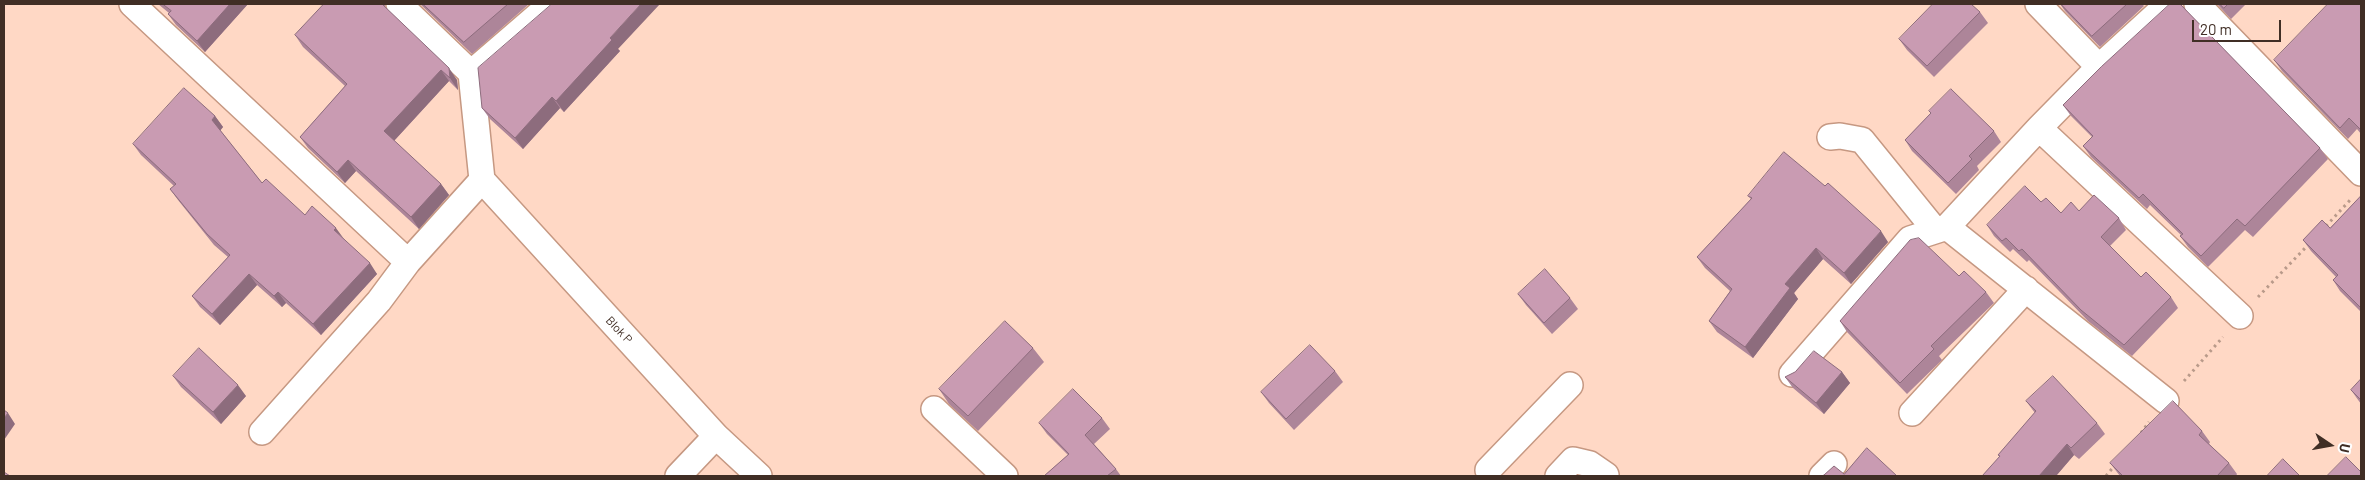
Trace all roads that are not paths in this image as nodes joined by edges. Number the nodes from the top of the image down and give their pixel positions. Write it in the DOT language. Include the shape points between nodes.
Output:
graph roads {
  1 [pos="132,4"];
  2 [pos="399,4"];
  3 [pos="551,4"];
  4 [pos="2038,4"];
  5 [pos="2168,4"];
  6 [pos="2197,4"];
  7 [pos="2099,67"];
  8 [pos="471,73"];
  9 [pos="2039,128"];
  10 [pos="1830,137"];
  11 [pos="482,180"];
  12 [pos="2358,184"];
  13 [pos="1952,220"];
  14 [pos="408,262"];
  15 [pos="2026,289"];
  16 [pos="2240,316"];
  17 [pos="1792,374"];
  18 [pos="1570,385"];
  19 [pos="2166,401"];
  20 [pos="934,409"];
  21 [pos="1912,414"];
  22 [pos="262,432"];
  23 [pos="716,436"];
  24 [pos="1489,474"];
  25 [pos="678,476"];
  26 [pos="759,476"];
  27 [pos="1005,476"];
  28 [pos="1558,476"];
  29 [pos="1606,476"];
  1 -- 14 [label="street"];
  2 -- 8 [label="street"];
  3 -- 8 [label="street"];
  4 -- 7 [label="street"];
  5 -- 7 [label="street"];
  6 -- 12 [label="street"];
  7 -- 9 [label="street"];
  8 -- 11 [label="street"];
  9 -- 13 [label="street"];
  9 -- 16 [label="street"];
  10 -- 13 [label="street" via="1862,140"];
  11 -- 14 [label="street"];
  11 -- 23 [label="street, Blok P"];
  13 -- 15 [label="street"];
  13 -- 17 [label="street" via="1910,239"];
  14 -- 22 [label="street" via="378,301"];
  15 -- 19 [label="street"];
  15 -- 21 [label="street"];
  18 -- 24 [label="street"];
  20 -- 27 [label="street"];
  23 -- 25 [label="street"];
  23 -- 26 [label="street, Blok P"];
  28 -- 29 [label="street" via="1573,460 1590,464"];
}
